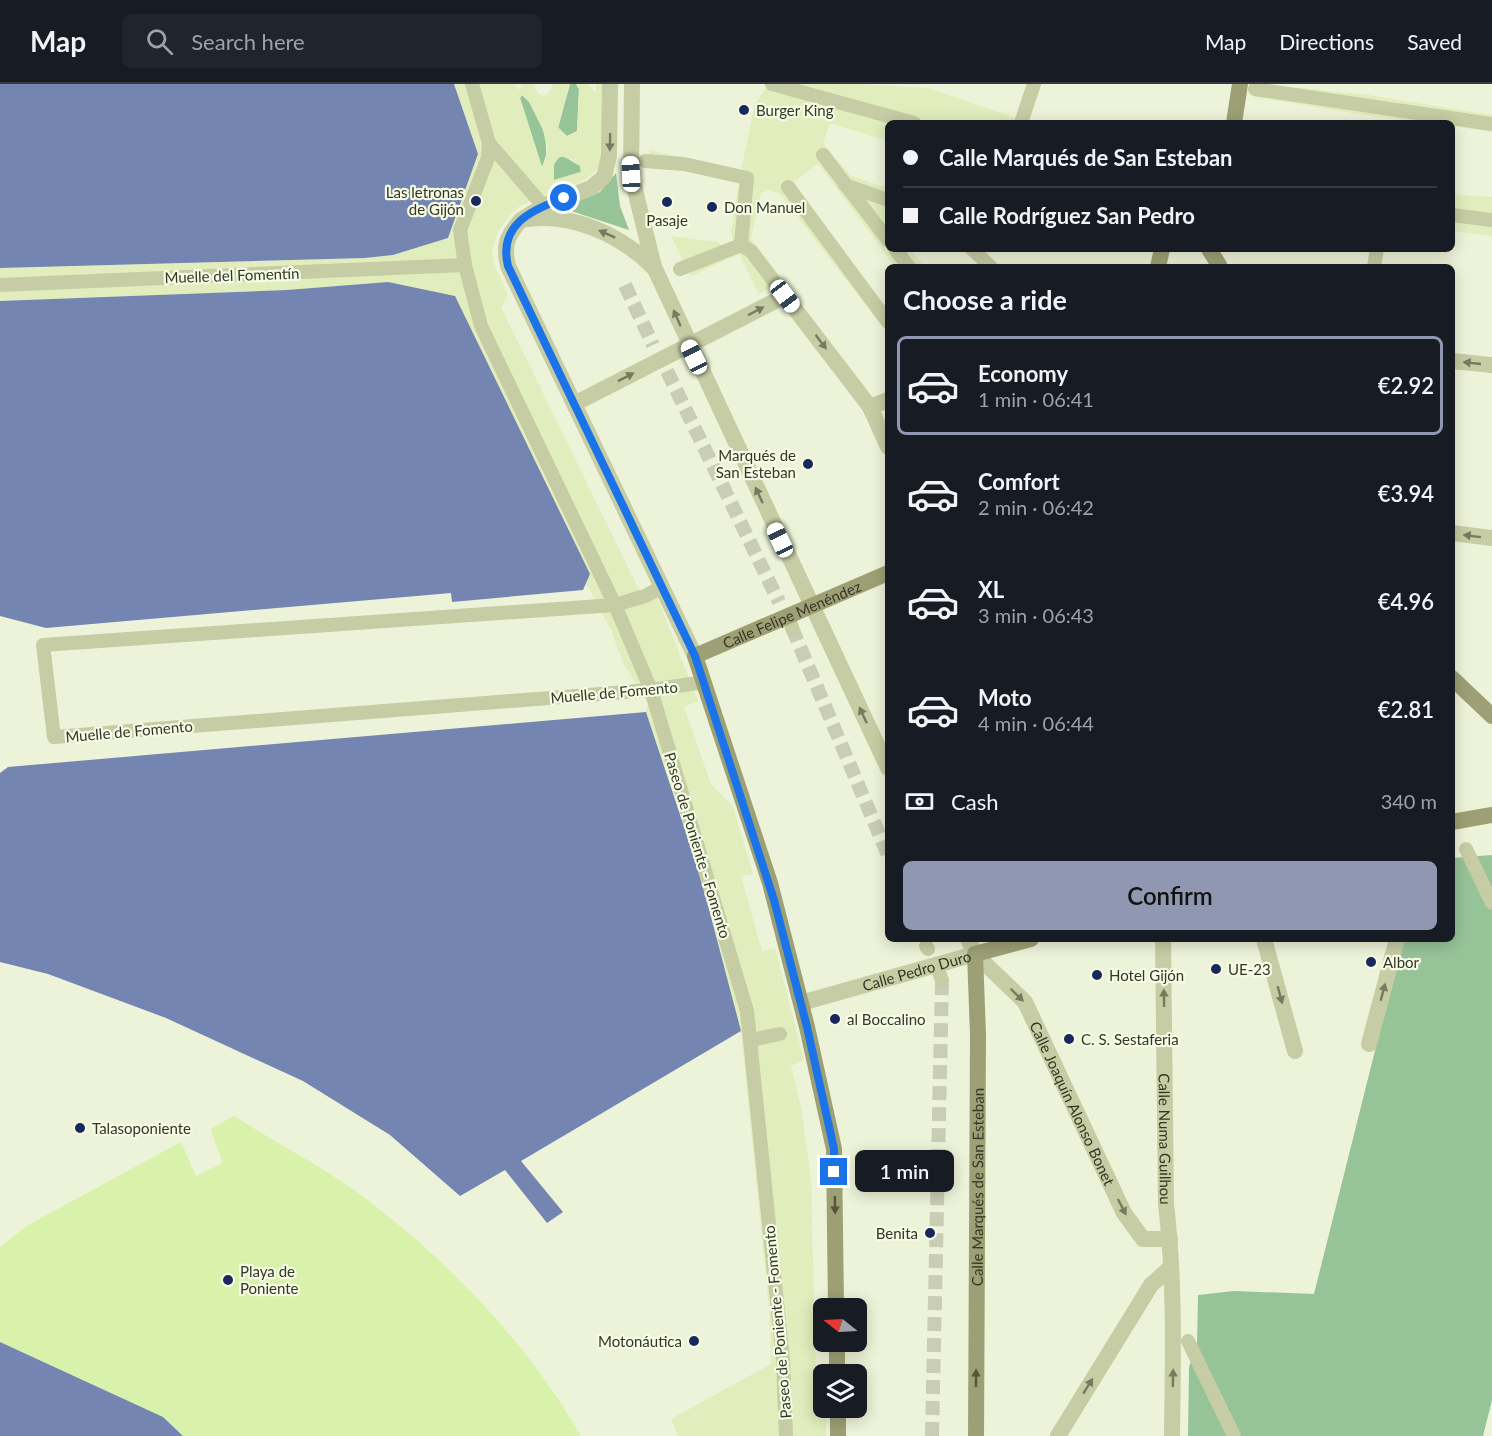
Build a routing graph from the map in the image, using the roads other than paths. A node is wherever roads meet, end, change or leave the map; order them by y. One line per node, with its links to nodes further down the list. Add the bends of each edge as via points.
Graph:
1 (472, 84): 11 (street)
2 (610, 84): 19 (street, one-way to 19, via 609,156 604,177 591,188 546,205)
3 (632, 84): 28 (street, via 631,174)
4 (772, 84): 7 (street)
5 (1034, 84): 8 (street)
6 (1247, 87): 9 (main road); 10 (street)
7 (903, 120)
8 (1022, 120)
9 (1235, 120)
10 (1492, 124)
11 (489, 143): 17 (street); 27 (street, Paseo de Poniente - Fomento, via 488,158 460,230)
12 (823, 155): 14 (street)
13 (645, 161): 22 (street, via 684,164 747,178)
14 (845, 185): 16 (street); 21 (street)
15 (788, 187): 32 (street)
16 (885, 199)
17 (538, 201)
18 (1455, 215): 20 (street)
19 (521, 220): 28 (street, one-way to 19, via 606,233 565,220); 37 (street, via 506,238 508,266)
20 (1492, 220)
21 (885, 236)
22 (741, 245): 29 (street); 31 (street, via 751,251)
23 (897, 252): 25 (street)
24 (975, 252): 26 (street)
25 (907, 264)
26 (988, 264)
27 (465, 265): 30 (street, Muelle del Fomentín); 45 (street, Paseo de Poniente - Fomento, via 481,326)
28 (654, 267): 33 (street, one-way to 28)
29 (680, 268)
30 (0, 285)
31 (785, 296): 33 (street, one-way to 31); 38 (street, one-way to 38)
32 (885, 318)
33 (689, 346): 37 (street, one-way to 33); 44 (street, one-way to 33)
34 (1455, 361): 35 (street, one-way to 34)
35 (1492, 365)
36 (885, 401): 38 (street)
37 (574, 404): 43 (street)
38 (870, 407): 39 (street)
39 (885, 440)
40 (1455, 533): 41 (street, one-way to 40)
41 (1492, 538)
42 (885, 574): 44 (main road, Calle Felipe Menéndez)
43 (662, 587): 45 (street, Muelle de Fomento); 46 (street)
44 (811, 604): 46 (main road, Calle Felipe Menéndez); 51 (street, one-way to 44)
45 (615, 605): 49 (street, Paseo de Poniente - Fomento); 49 (street, Muelle de Fomento, via 43,645 54,737)
46 (695, 656): 48 (main road)
47 (1455, 681): 50 (main road)
48 (704, 682): 49 (street, Muelle de Fomento); 63 (main road, via 770,883)
49 (651, 690): 65 (street, Paseo de Poniente - Fomento, via 726,934)
50 (1492, 716)
51 (885, 762)
52 (1492, 815): 53 (main road)
53 (1470, 817): 54 (main road); 55 (street)
54 (1455, 821)
55 (1492, 824)
56 (1466, 849): 57 (street)
57 (1492, 903)
58 (1009, 942): 62 (main road, Calle Pedro Duro)
59 (1163, 942): 68 (street, Calle Numa Guilhou, one-way to 59, via 1166,1204)
60 (1265, 942): 67 (street, one-way to 67)
61 (1396, 942): 66 (street, one-way to 61)
62 (972, 947): 63 (street, Calle Pedro Duro); 68 (street, Calle Joaquín Alonso Bonet, one-way to 68, via 1025,1002 1124,1213 1143,1239); 75 (main road, Calle Marqués de San Esteban, one-way to 62, via 978,1035)
63 (801, 1003): 70 (main road, one-way to 70, via 834,1149)
64 (780, 1034): 65 (street)
65 (751, 1040): 73 (street, Paseo de Poniente - Fomento, via 783,1360)
66 (1369, 1044)
67 (1295, 1051)
68 (1170, 1239): 69 (street, Calle Numa Guilhou)
69 (1171, 1267): 76 (street, one-way to 69, via 1151,1285); 77 (street, Calle Numa Guilhou, one-way to 69)
70 (836, 1298)
71 (1188, 1341): 78 (street)
72 (838, 1418): 74 (main road)
73 (786, 1436)
74 (838, 1436)
75 (976, 1436)
76 (1058, 1436)
77 (1172, 1436)
78 (1234, 1436)

